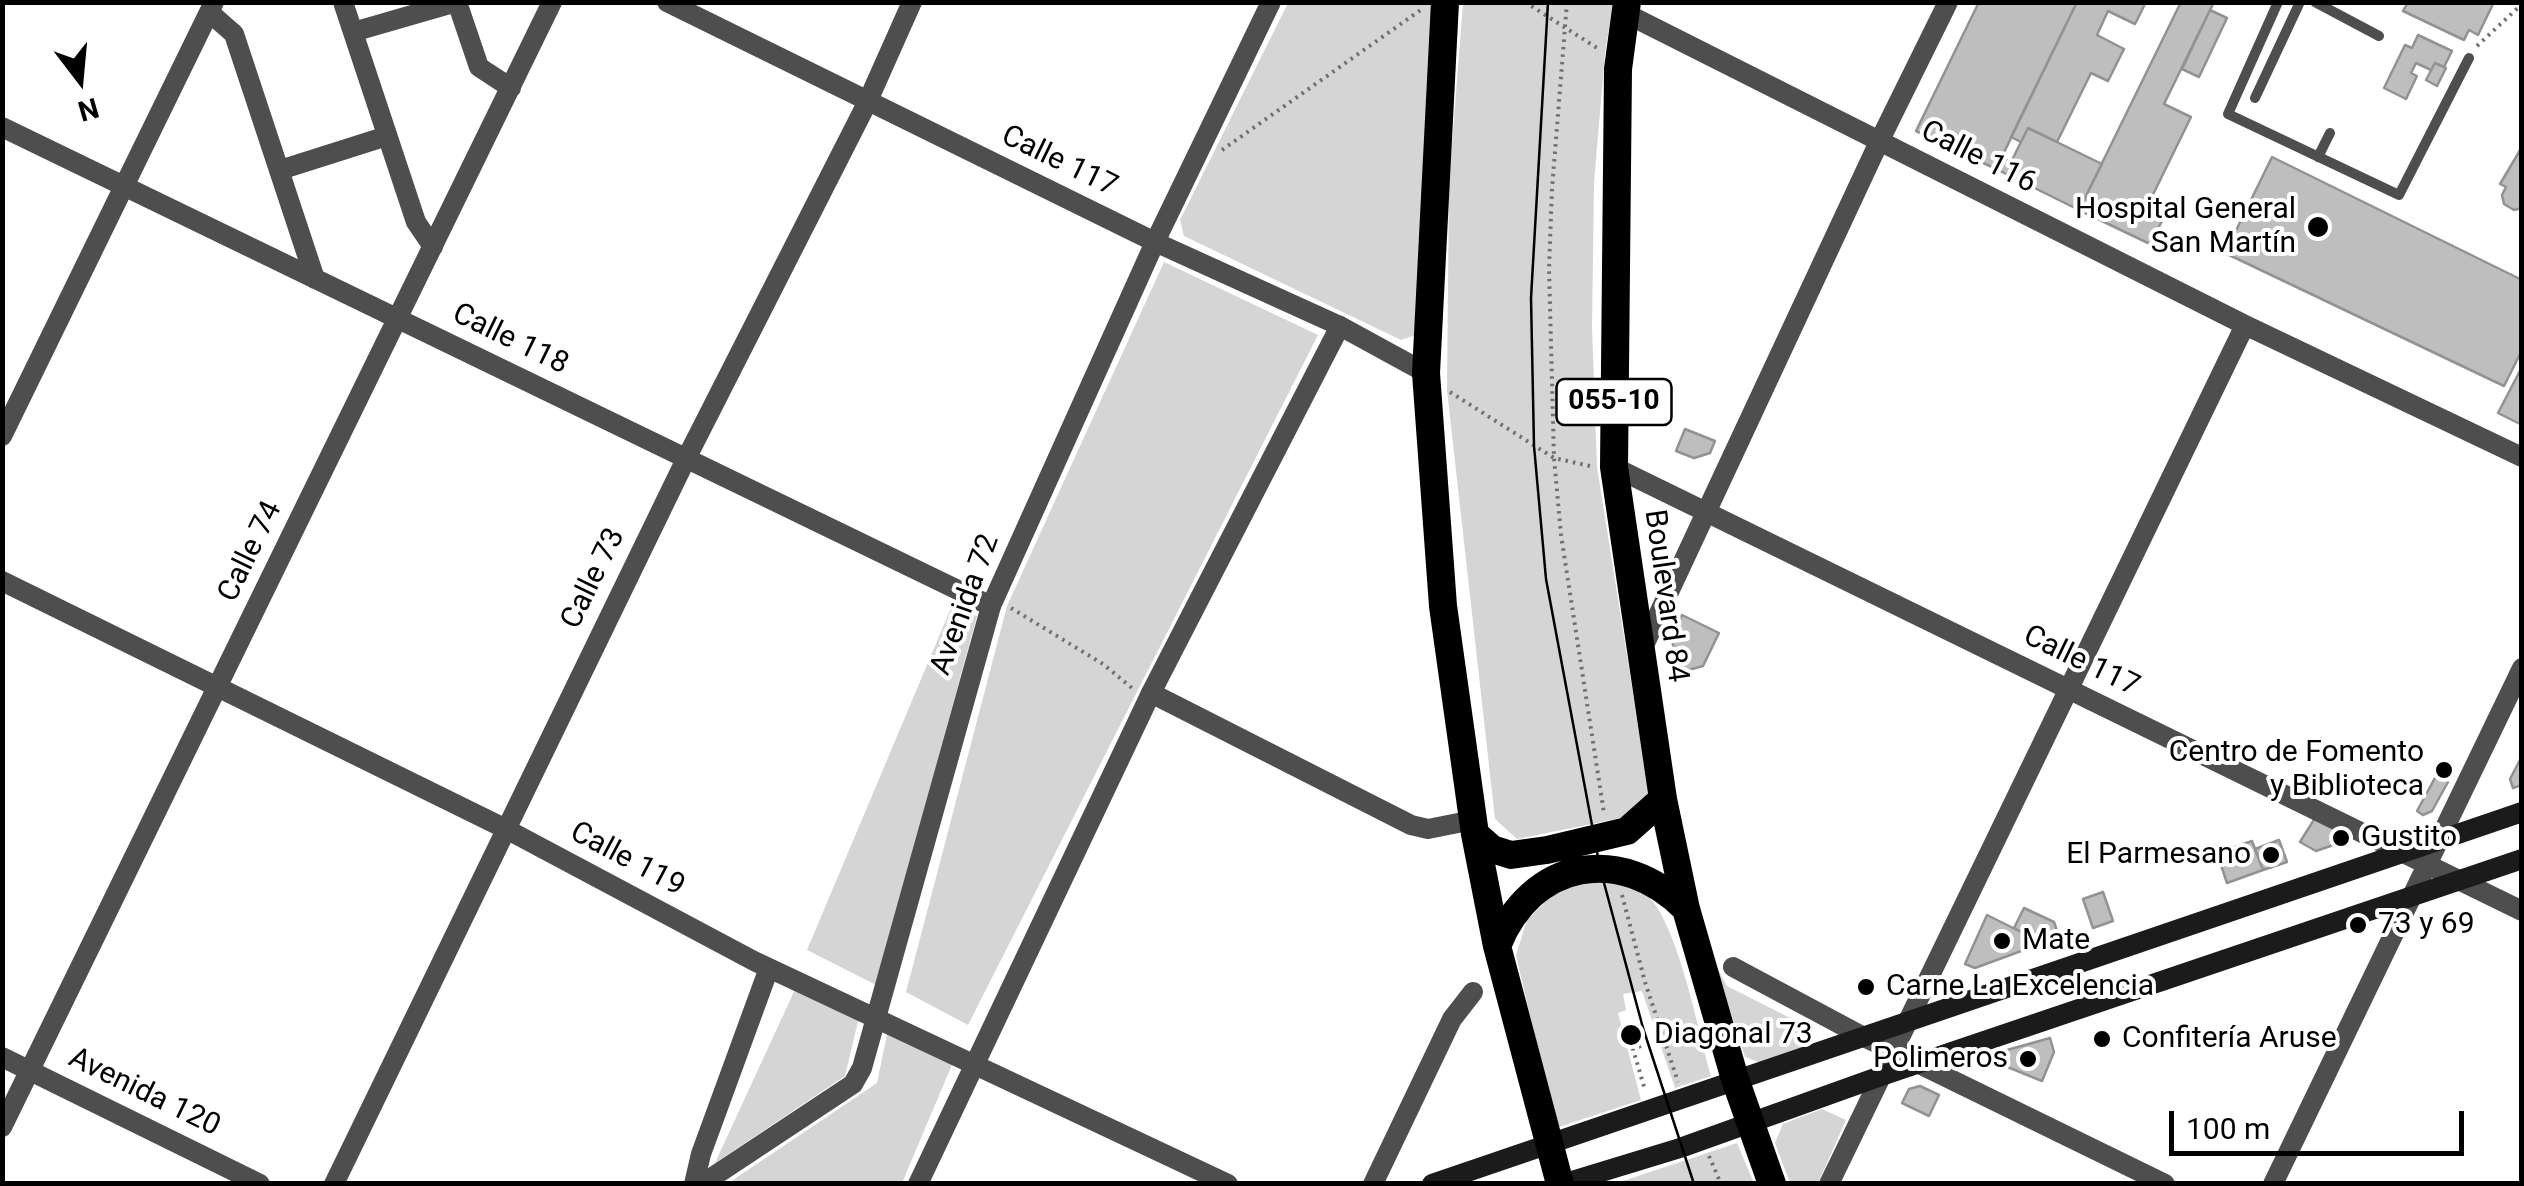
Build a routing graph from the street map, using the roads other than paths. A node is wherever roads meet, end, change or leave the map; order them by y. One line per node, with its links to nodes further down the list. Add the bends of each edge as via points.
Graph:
1 (343, 2): 14 (street)
2 (457, 2): 14 (street); 17 (street, via 480,67)
3 (552, 2): 17 (street, Calle 74)
4 (668, 2): 19 (street, Calle 117)
5 (912, 2): 19 (street, Calle 73)
6 (1271, 2): 27 (street, Avenida 72)
7 (1444, 2): 33 (highway)
8 (1948, 2): 23 (street)
9 (2278, 2): 24 (lane, via 2228,114)
10 (2300, 2): 18 (lane)
11 (2315, 2): 15 (lane)
12 (212, 7): 25 (street, via 234,34); 26 (street)
13 (1626, 8): 23 (street, Calle 116); 37 (highway, Boulevard 84 / 055-10, via 1618,61)
14 (353, 32): 22 (street)
15 (2379, 36)
16 (2469, 58): 24 (lane, via 2399,195)
17 (511, 88): 28 (street, Calle 74)
18 (2255, 98)
19 (868, 103): 27 (street, Calle 117); 36 (street, Calle 73)
20 (2, 127): 26 (street, Calle 118)
21 (2330, 133): 24 (lane)
22 (386, 136): 25 (street); 28 (street, via 416,222)
23 (1879, 142): 31 (street, Calle 116); 38 (street)
24 (2318, 156)
25 (280, 170): 29 (street)
26 (126, 186): 29 (street, Calle 118); 34 (street)
27 (1155, 242): 32 (street, Calle 117); 40 (street, Avenida 72)
28 (433, 248): 30 (street, Calle 74)
29 (316, 279): 30 (street, Calle 118)
30 (398, 319): 36 (street, Calle 118); 43 (street, Calle 74)
31 (2245, 325): 35 (street, Calle 116); 44 (street)
32 (1340, 326): 33 (street, Calle 117); 45 (street)
33 (1426, 373): 48 (highway, via 1443,606)
34 (2, 436)
35 (2522, 457)
36 (686, 460): 40 (street, Calle 118); 49 (street, Calle 73)
37 (1614, 467): 38 (street, Calle 117); 41 (highway, Boulevard 84 / 055-10)
38 (1706, 512): 41 (street); 44 (street, Calle 117)
39 (2, 580): 43 (street, Calle 119)
40 (991, 606): 62 (street, Avenida 72)
41 (1640, 656): 46 (highway, Boulevard 84 / 055-10)
42 (2522, 668): 50 (street)
43 (219, 685): 49 (street, Calle 119); 69 (street, Calle 74)
44 (2068, 689): 51 (street, Calle 117); 63 (street)
45 (1151, 693): 48 (street, via 1411,825); 68 (street)
46 (1663, 799): 48 (highway, via 1627,831 1512,855 1492,849); 56 (highway, Boulevard 84 / 055-10)
47 (2522, 812): 50 (main road)
48 (1474, 828): 58 (highway)
49 (506, 829): 60 (street, Calle 119); 76 (street, Calle 73)
50 (2439, 840): 51 (main road); 53 (street)
51 (2402, 852): 53 (street, Calle 117); 63 (main road)
52 (2522, 859): 54 (main road)
53 (2427, 864): 54 (street, Calle 117); 55 (street)
54 (2459, 880): 55 (main road); 57 (street, Calle 117)
55 (2412, 896): 67 (main road); 86 (street)
56 (1686, 909): 58 (highway, via 1654,882 1616,869 1576,871 1534,891 1505,925); 71 (highway, Boulevard 84 / 055-10)
57 (2522, 911)
58 (1497, 946): 74 (highway)
59 (1734, 967): 64 (street)
60 (769, 968): 62 (street, Calle 119); 77 (street, via 700,1154)
61 (1474, 992): 80 (street, via 1452,1020)
62 (874, 1016): 68 (street, Calle 119); 77 (street, Avenida 72, via 853,1084)
63 (1908, 1020): 64 (main road); 65 (street)
64 (1862, 1036): 65 (street); 71 (main road)
65 (1893, 1051): 67 (street); 70 (street)
66 (2, 1057): 69 (street, Avenida 120)
67 (1918, 1063): 70 (main road); 85 (street)
68 (974, 1064): 78 (street); 79 (street, Calle 119)
69 (31, 1071): 73 (street, Calle 74); 75 (street, Avenida 120)
70 (1881, 1076): 72 (main road); 84 (street)
71 (1735, 1079): 72 (highway, Boulevard 84 / 055-10); 74 (main road)
72 (1750, 1122): 82 (main road); 83 (highway, Boulevard 84 / 055-10)
73 (2, 1128)
74 (1547, 1143): 81 (main road); 82 (highway)
75 (260, 1184)
76 (334, 1184)
77 (698, 1184)
78 (918, 1184)
79 (1228, 1184)
80 (1374, 1184)
81 (1432, 1184)
82 (1561, 1184)
83 (1772, 1184)
84 (1829, 1184)
85 (2165, 1184)
86 (2273, 1184)

